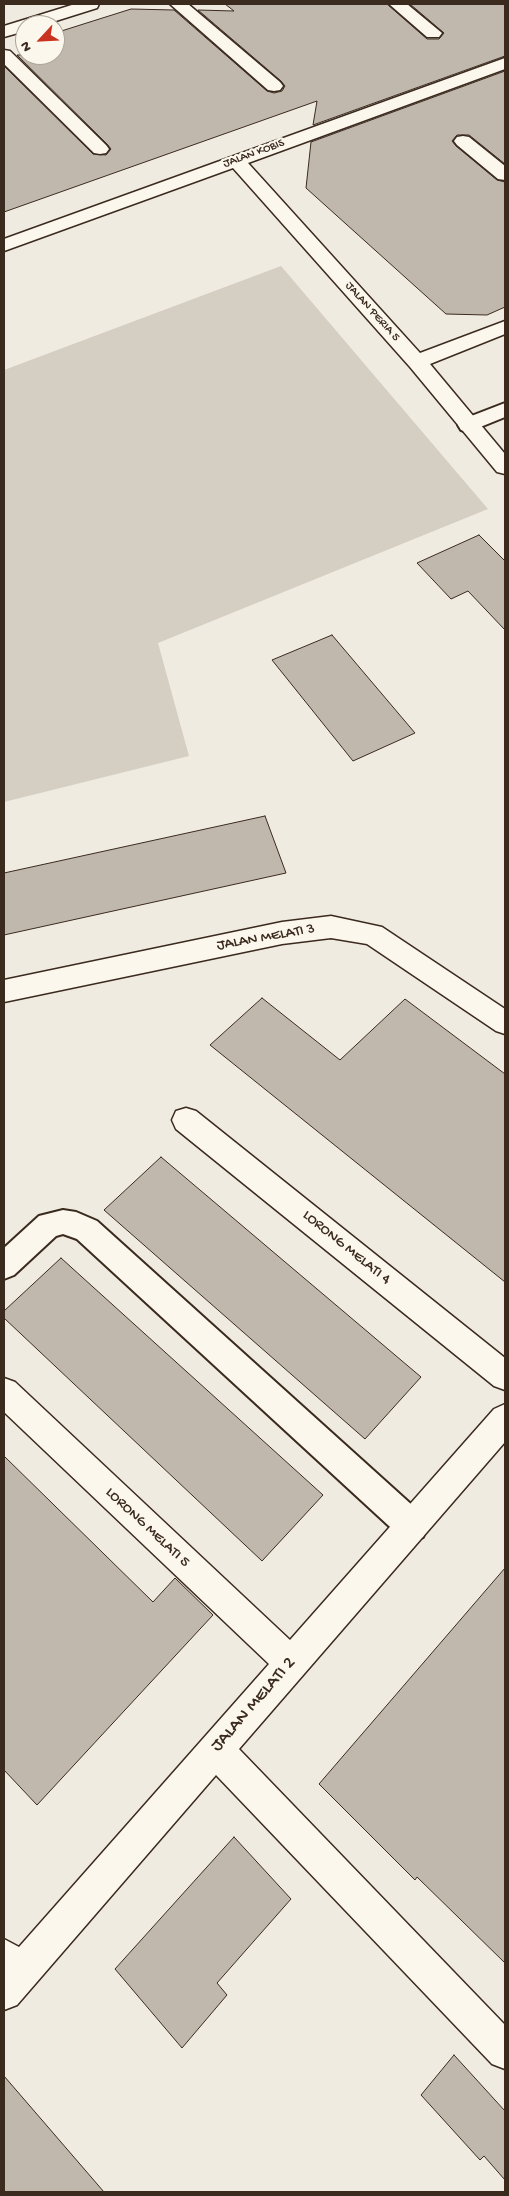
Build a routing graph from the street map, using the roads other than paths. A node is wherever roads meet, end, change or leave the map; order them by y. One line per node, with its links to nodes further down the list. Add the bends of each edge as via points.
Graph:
1 (91, 4): 4 (street)
2 (178, 4): 8 (street)
3 (397, 4): 5 (street)
4 (4, 32)
5 (433, 33)
6 (4, 55): 10 (street)
7 (505, 63): 11 (street, JALAN KOBIS)
8 (274, 86)
9 (463, 141): 12 (street)
10 (100, 149)
11 (236, 160): 13 (street, JALAN KOBIS); 15 (street, JALAN PERIA 5)
12 (505, 175)
13 (4, 245)
14 (505, 326): 15 (street)
15 (417, 362): 17 (street, JALAN PERIA 5)
16 (505, 409): 17 (lane)
17 (468, 425): 18 (street, JALAN PERIA 5)
18 (505, 467)
19 (4, 991): 20 (street, JALAN MELATI 3, via 282,933 331,927 373,934)
20 (505, 1023)
21 (186, 1120): 23 (street, LORONG MELATI 4)
22 (4, 1266): 26 (lane, via 49,1225 63,1222 87,1230)
23 (505, 1376)
24 (4, 1392): 27 (street, LORONG MELATI 5)
25 (505, 1419): 26 (street, JALAN MELATI 2)
26 (412, 1526): 27 (street, JALAN MELATI 2)
27 (291, 1663): 28 (street, JALAN MELATI 2)
28 (216, 1750): 29 (street, JALAN MELATI 2); 30 (street)
29 (9, 1975)
30 (505, 2051)

